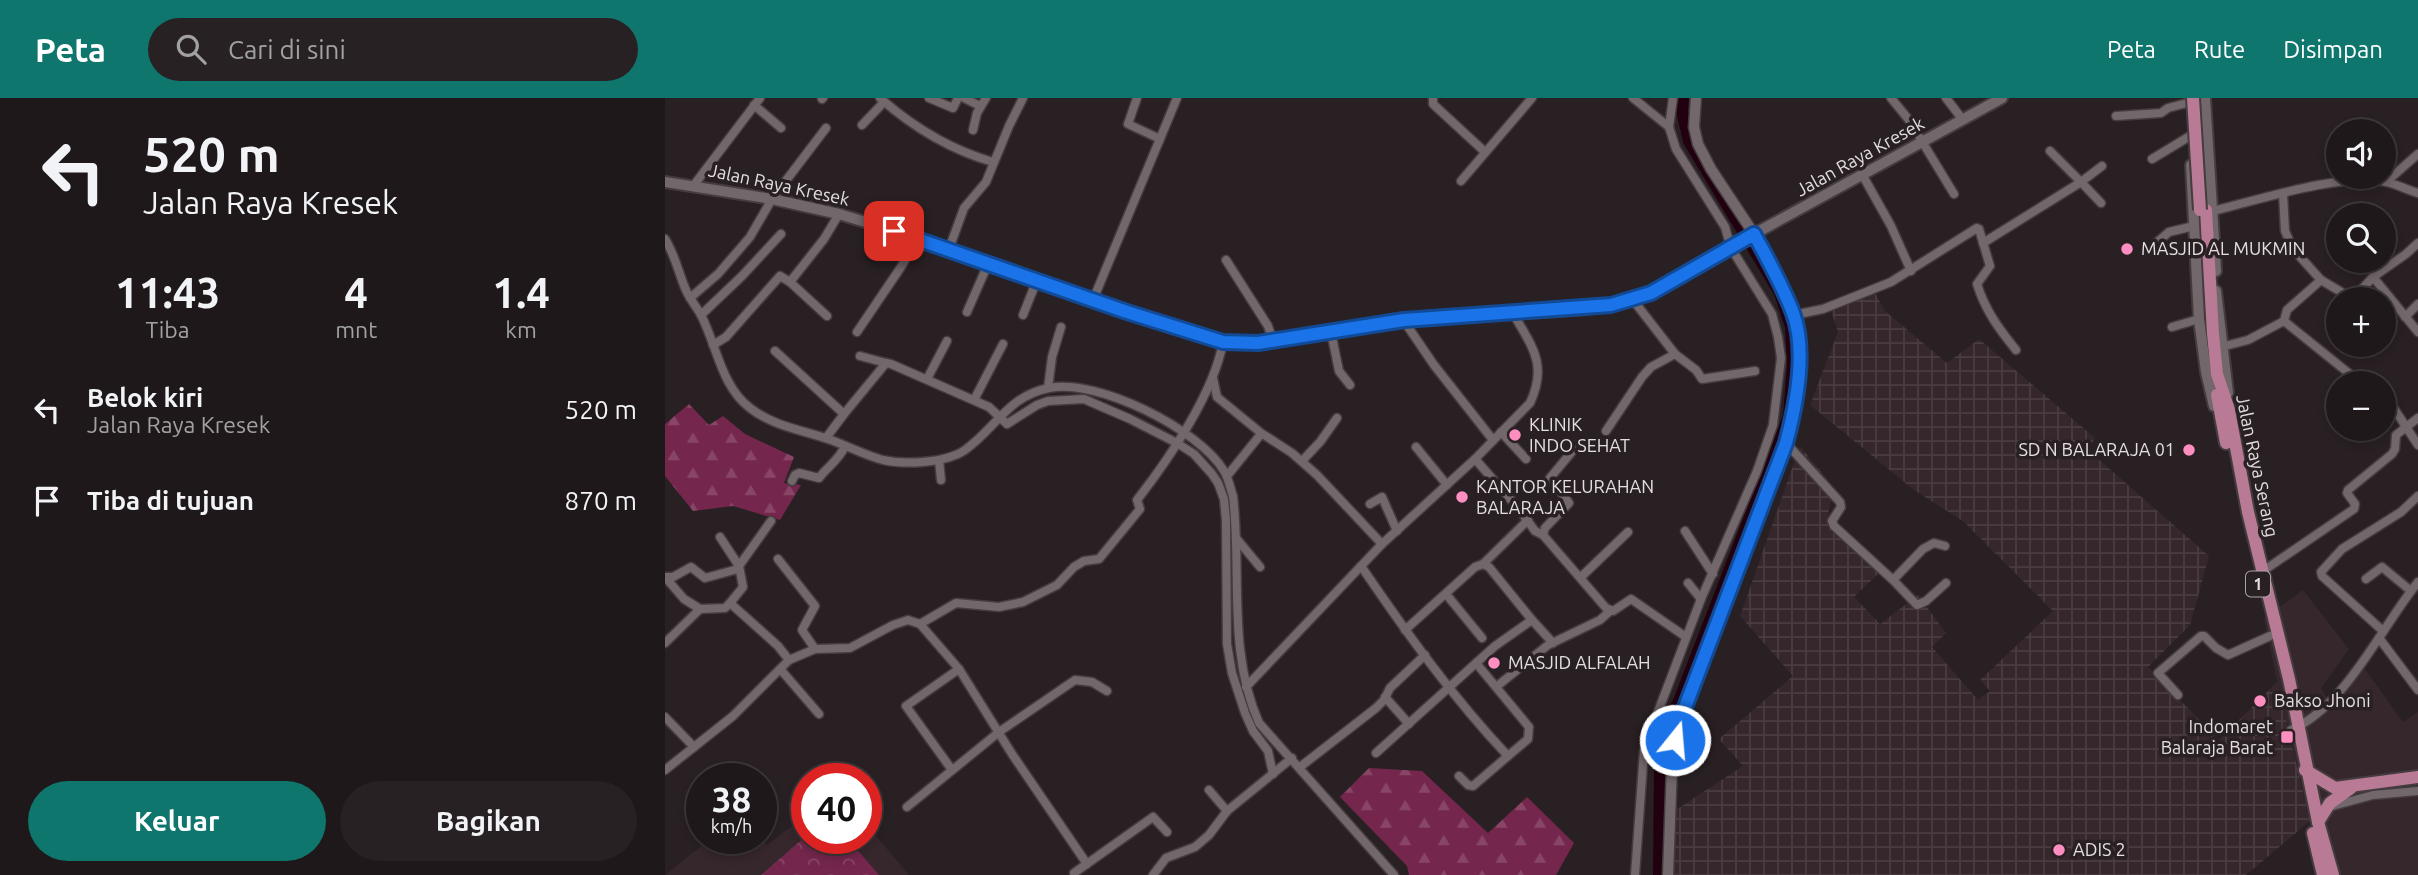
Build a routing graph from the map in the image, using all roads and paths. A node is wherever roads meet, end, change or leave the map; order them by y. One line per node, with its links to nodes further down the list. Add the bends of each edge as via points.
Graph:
1 (929, 98): 2 (street, via 953,108)
2 (958, 98)
3 (964, 98): 21 (street)
4 (986, 98): 21 (street)
5 (1023, 98): 37 (street)
6 (1137, 98): 31 (street, via 1128,124)
7 (1177, 98): 31 (street)
8 (1532, 98): 34 (street)
9 (1633, 98): 26 (street)
10 (1673, 98): 26 (street)
11 (1696, 98): 58 (street, via 1698,144)
12 (1891, 98): 32 (street)
13 (1946, 98): 24 (street)
14 (2002, 98): 24 (main road, Jalan Raya Kresek)
15 (2167, 98): 22 (street)
16 (2205, 98): 47 (main road)
17 (1431, 99): 34 (street)
18 (2192, 99): 22 (street); 30 (main road); 125 (highway, Jalan Raya Serang / 1, bridge, via 2204,297)
19 (882, 100): 25 (street); 37 (street, via 967,155)
20 (757, 102): 27 (street); 45 (street)
21 (980, 106): 29 (street)
22 (2168, 108): 23 (street, via 2161,113)
23 (2116, 116)
24 (1963, 120): 32 (main road, Jalan Raya Kresek)
25 (862, 125)
26 (1669, 127): 64 (street, via 1683,161)
27 (781, 128)
28 (826, 128): 52 (street)
29 (973, 130)
30 (2190, 136): 36 (street); 48 (main road)
31 (1160, 139): 74 (street)
32 (1921, 143): 40 (main road, Jalan Raya Kresek); 51 (street)
33 (2050, 151): 43 (street)
34 (1485, 152): 42 (street)
35 (2418, 154): 39 (street)
36 (2152, 159)
37 (993, 162): 65 (street, via 983,186 964,208)
38 (2102, 166): 43 (street)
39 (2396, 173)
40 (1863, 176): 58 (main road, Jalan Raya Kresek); 68 (street)
41 (666, 179): 45 (main road, Jalan Raya Kresek)
42 (1461, 181)
43 (2081, 182): 53 (street); 61 (street)
44 (2326, 184): 49 (street)
45 (694, 185): 52 (main road, Jalan Raya Kresek)
46 (2396, 185): 50 (street)
47 (2211, 186): 48 (main road, via 2204,193); 54 (main road)
48 (2192, 191): 56 (main road)
49 (2283, 193): 54 (street); 71 (street, via 2285,231 2293,249)
50 (2418, 193)
51 (1954, 194)
52 (772, 199): 55 (main road, Jalan Raya Kresek); 73 (street, via 750,237 718,274)
53 (2101, 203)
54 (2213, 211): 97 (main road)
55 (839, 214): 59 (main road, Jalan Raya Kresek); 72 (street)
56 (2194, 226): 63 (street, via 2169,232); 84 (main road)
57 (781, 234): 79 (street)
58 (1753, 235): 64 (main road, Jalan Raya Kresek); 81 (street)
59 (918, 238): 65 (main road, Jalan Raya Kresek); 89 (street)
60 (665, 239): 73 (street)
61 (1983, 243): 68 (street, via 1979,229 1974,229); 98 (street, via 1990,266 1977,284 1982,301)
62 (2418, 243): 69 (street)
63 (2155, 244)
64 (1733, 247): 75 (main road, Jalan Raya Kresek); 158 (street, via 1772,314 1780,379 1773,425)
65 (949, 249): 67 (main road, Jalan Raya Kresek)
66 (1226, 260): 93 (street)
67 (988, 264): 70 (main road, Jalan Raya Kresek); 77 (street)
68 (1911, 271): 81 (street, via 1823,309)
69 (2373, 277): 71 (street, via 2353,299); 83 (street)
70 (1037, 280): 74 (main road, Jalan Raya Kresek); 80 (street)
71 (2321, 280): 86 (street, via 2287,310)
72 (790, 282): 82 (street); 96 (street, via 777,278 726,337)
73 (689, 298): 79 (street)
74 (1093, 300): 94 (main road, Jalan Raya Kresek)
75 (1633, 300): 78 (main road, Jalan Raya Kresek, via 1587,309); 100 (street)
76 (2418, 304): 83 (street)
77 (967, 312)
78 (1514, 313): 85 (main road, Jalan Raya Kresek); 121 (street, via 1539,361 1539,372 1530,403)
79 (701, 315): 96 (street)
80 (1024, 315)
81 (1794, 315): 128 (street, via 1797,391)
82 (827, 316)
83 (2405, 317): 91 (street)
84 (2199, 319): 88 (street); 125 (main road, via 2213,402)
85 (1404, 320): 90 (main road, Jalan Raya Kresek); 126 (street)
86 (2284, 321): 97 (street, via 2248,340); 104 (street)
87 (1061, 327): 108 (street)
88 (2172, 327)
89 (857, 332)
90 (1331, 332): 93 (main road, Jalan Raya Kresek); 107 (street, via 1339,371)
91 (2418, 332)
92 (947, 341): 106 (street)
93 (1273, 341): 94 (main road, Jalan Raya Kresek)
94 (1223, 342): 105 (street)
95 (1003, 344): 111 (street)
96 (713, 345): 123 (street, via 737,397 750,408 765,418)
97 (2221, 347): 125 (main road)
98 (2016, 350)
99 (775, 351): 115 (street)
100 (1675, 354): 103 (street, via 1700,377); 120 (street, via 1651,367)
101 (860, 356): 102 (street)
102 (886, 363): 106 (street); 115 (street)
103 (1755, 371)
104 (2346, 371)
105 (1213, 378): 122 (street, via 1217,397); 124 (street)
106 (927, 379): 111 (street)
107 (1350, 385)
108 (1048, 388): 109 (street); 118 (street, via 1020,398)
109 (1085, 394): 110 (street); 110 (street); 118 (street, via 1037,404 1011,423)
110 (1099, 398): 112 (street); 112 (street)
111 (974, 400): 118 (street)
112 (1115, 404): 114 (street); 114 (street)
113 (2396, 411): 119 (street)
114 (1134, 413): 124 (street); 124 (street)
115 (843, 414): 123 (street)
116 (1337, 418): 135 (street)
117 (2418, 418): 119 (street)
118 (1003, 419): 130 (street, via 940,468 884,460)
119 (2407, 427): 129 (street); 157 (street, via 2394,438 2392,454 2348,490 2354,509)
120 (1605, 431)
121 (1501, 432): 126 (street); 133 (street)
122 (1261, 434): 135 (street); 136 (street)
123 (826, 438): 130 (street)
124 (1181, 438): 134 (street); 134 (street); 174 (street, via 1137,500 1140,509 1098,559 1084,561 1057,584 1023,602 999,607 956,603)
125 (2230, 438): 157 (highway, Jalan Raya Serang / 1); 169 (highway, Jalan Raya Serang / 1)
126 (1493, 440): 132 (street)
127 (1580, 443): 147 (street, via 1550,478 1569,502)
128 (1786, 443): 162 (street, via 1840,502 1834,526); 224 (street, via 1676,731)
129 (2418, 445)
130 (845, 446): 137 (street, via 842,455 818,478 799,473)
131 (1416, 447): 138 (street)
132 (1475, 459): 138 (street); 142 (street)
133 (1526, 459)
134 (1208, 460): 136 (street)
135 (1302, 461): 150 (street)
136 (1224, 480): 141 (street)
137 (792, 481)
138 (1447, 485): 144 (street)
139 (2418, 496): 176 (street, via 2342,549 2321,572)
140 (1370, 503): 144 (street, via 1382,497)
141 (1231, 518): 149 (street); 208 (street, via 1230,665 1245,713 1268,751)
142 (1528, 520): 147 (street); 153 (street)
143 (771, 521): 155 (street)
144 (1397, 531): 150 (street)
145 (1685, 531): 158 (street)
146 (1628, 533): 159 (street)
147 (1542, 535): 159 (street)
148 (720, 537): 155 (street)
149 (1236, 538): 156 (street); 188 (street, via 1239,649)
150 (1382, 544): 154 (street)
151 (1945, 546): 162 (street, via 1936,543 1923,549)
152 (778, 559): 182 (street, via 815,606 802,630)
153 (1483, 564): 167 (street); 173 (street)
154 (1361, 566): 175 (street); 188 (street)
155 (738, 567): 160 (street, via 705,578 691,567); 170 (street, via 743,587)
156 (1260, 567)
157 (2263, 571): 169 (highway, Jalan Raya Serang / 1)
158 (1713, 574): 168 (street)
159 (1581, 577): 172 (street)
160 (666, 578): 171 (street)
161 (2365, 579): 166 (street, via 2383,568)
162 (1893, 580): 165 (street, via 1917,605)
163 (2418, 582): 166 (street)
164 (1688, 583): 168 (street)
165 (1946, 583)
166 (2411, 591): 176 (street)
167 (1446, 594): 175 (street); 179 (street)
168 (1701, 599): 178 (street)
169 (2266, 600): 177 (highway, Jalan Raya Serang / 1)
170 (730, 603): 171 (street, via 725,608); 184 (street)
171 (700, 609): 180 (street)
172 (1610, 611): 178 (street, via 1631,599); 181 (street)
173 (1532, 620): 181 (street); 185 (street)
174 (920, 624): 182 (street, via 901,621 850,648); 186 (street)
175 (1405, 630): 183 (street)
176 (2381, 634): 191 (street); 198 (street, via 2326,705)
177 (2273, 635): 193 (street, via 2228,655 2201,636 2158,673); 198 (highway, Jalan Raya Serang / 1)
178 (1686, 637): 223 (street, via 1644,750)
179 (1482, 638)
180 (665, 643)
181 (1553, 643): 189 (street)
182 (815, 649): 184 (street)
183 (1425, 655): 190 (street); 194 (street)
184 (789, 660): 187 (street)
185 (1476, 663): 189 (street); 190 (street)
186 (959, 669): 199 (street); 207 (street, via 906,706)
187 (781, 670): 195 (street); 200 (street)
188 (1246, 687): 203 (street, via 1259,723)
189 (1496, 687): 202 (street, via 1530,731)
190 (1449, 688): 197 (street); 202 (street)
191 (2418, 690)
192 (1107, 691): 199 (street, via 1092,682 1075,680)
193 (2178, 695)
194 (1385, 697): 197 (street); 205 (street)
195 (819, 714)
196 (665, 717): 200 (street)
197 (1409, 724): 201 (street)
198 (2295, 728): 204 (highway, Jalan Raya Serang / 1)
199 (999, 732): 207 (street); 218 (street)
200 (694, 747): 206 (street)
201 (1376, 753)
202 (1508, 756): 209 (street, via 1473,786)
203 (1290, 761): 205 (street); 208 (street)
204 (2303, 765): 211 (highway); 215 (highway, Jalan Raya Serang / 1)
205 (1300, 766): 222 (street)
206 (665, 770)
207 (952, 770): 214 (street)
208 (1274, 774): 216 (street)
209 (1459, 776)
210 (2418, 777): 211 (highway)
211 (2346, 786): 215 (highway); 215 (highway, via 2335,799)
212 (1209, 790): 216 (street)
213 (2418, 792): 215 (street)
214 (907, 807)
215 (2317, 807): 220 (highway, Jalan Raya Serang / 1); 220 (highway, Jalan Raya Serang / 1)
216 (1227, 811): 221 (street, via 1209,835 1195,847 1166,858)
217 (1167, 832): 218 (street, via 1153,817)
218 (1087, 864): 219 (street)
219 (1074, 874)
220 (2324, 874)
221 (1153, 875)
222 (1394, 875)
223 (1635, 875)
224 (1668, 875)

